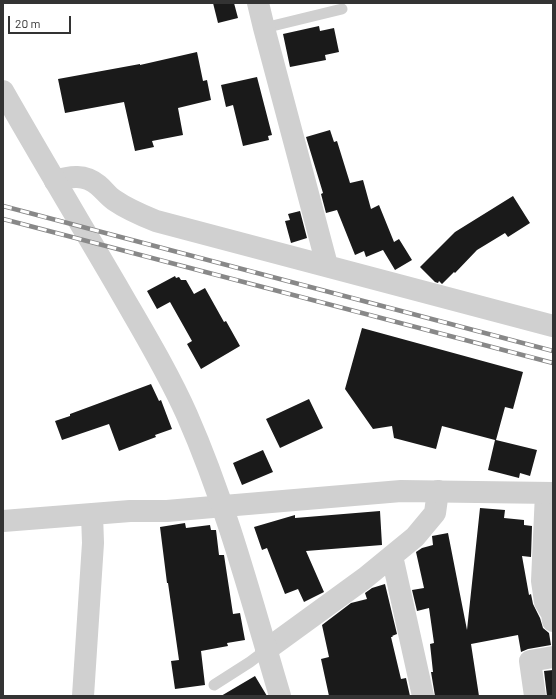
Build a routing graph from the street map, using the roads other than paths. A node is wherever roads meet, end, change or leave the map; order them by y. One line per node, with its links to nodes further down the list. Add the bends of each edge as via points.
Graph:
1 (258, 3): 3 (street)
2 (342, 9): 3 (lane)
3 (264, 28): 6 (street)
4 (3, 91): 5 (street)
5 (55, 181): 6 (street, via 77,176 86,178 98,184 126,208 156,221); 10 (street, via 170,380)
6 (327, 266): 7 (street)
7 (553, 326)
8 (438, 491): 9 (street); 10 (street, via 394,492); 13 (street, via 435,513 415,537)
9 (549, 493): 14 (street, via 542,581 545,602)
10 (224, 506): 11 (street); 15 (street)
11 (92, 514): 12 (street); 18 (street, via 93,543)
12 (3, 521)
13 (392, 556): 15 (street); 20 (street)
14 (553, 620)
15 (266, 650): 17 (lane); 19 (street)
16 (553, 657): 21 (street, via 530,660)
17 (214, 685)
18 (83, 696)
19 (280, 696)
20 (423, 696)
21 (535, 696)

